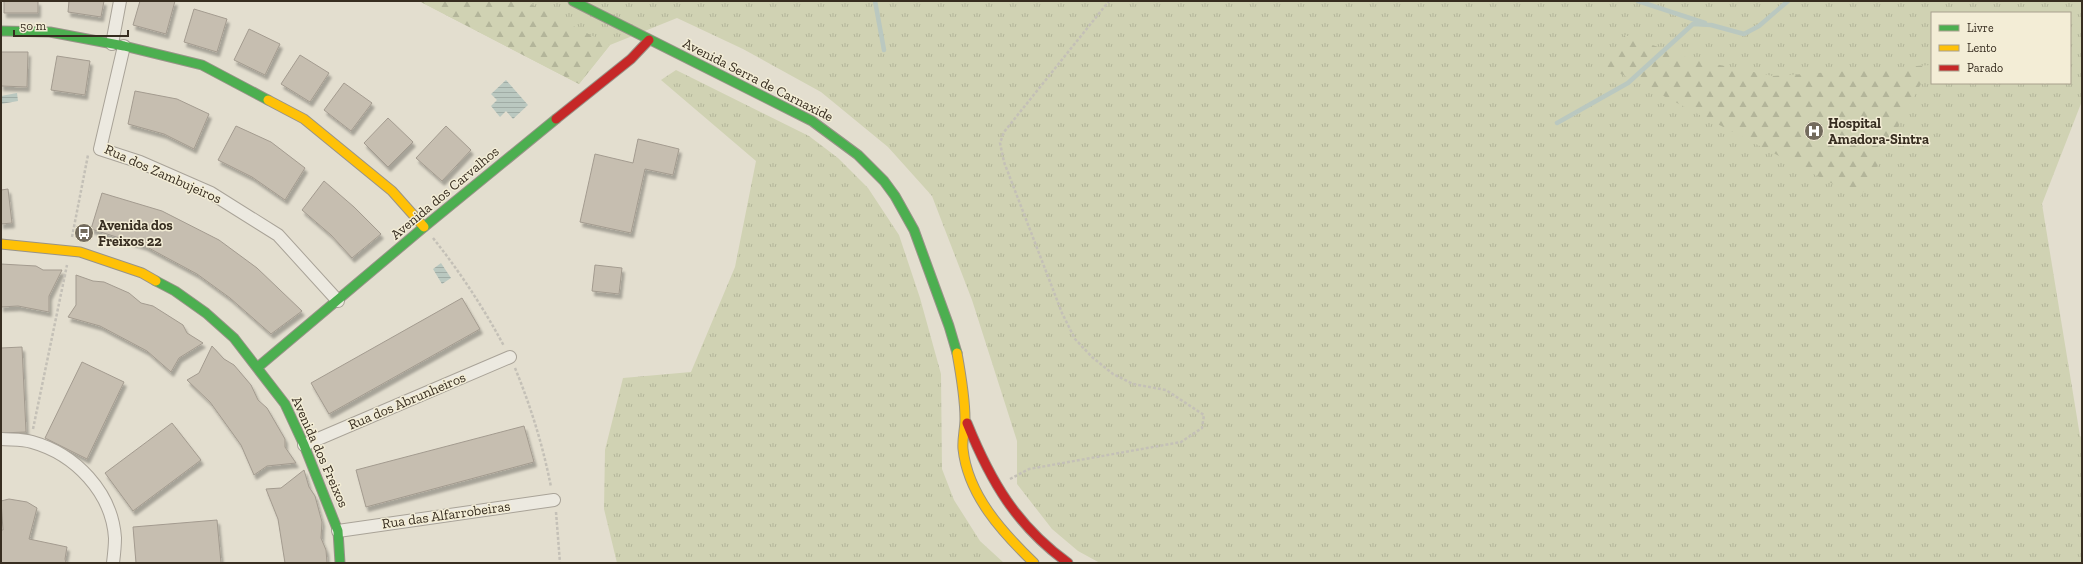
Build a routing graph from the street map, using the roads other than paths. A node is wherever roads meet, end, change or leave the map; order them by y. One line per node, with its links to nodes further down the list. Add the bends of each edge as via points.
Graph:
1 (120, 1): 5 (street)
2 (574, 1): 4 (street, Avenida Serra de Carnaxide)
3 (1, 31): 5 (street, via 50,32)
4 (649, 40): 6 (street, Avenida dos Carvalhos, via 631,59); 11 (street, Avenida Serra de Carnaxide, via 812,121 843,141 873,167 889,186 915,231 956,349)
5 (118, 45): 6 (street, via 202,65 304,119 392,191); 8 (street, Rua dos Zambujeiros, via 100,149 140,162 211,193 278,234)
6 (424, 227): 8 (street, Avenida dos Carvalhos)
7 (1, 244): 10 (street, Avenida dos Freixos, via 80,252 142,273 175,291 206,313 234,338)
8 (338, 301): 10 (street, Avenida dos Carvalhos)
9 (510, 357): 13 (street, Rua dos Abrunheiros)
10 (258, 367): 13 (street, Avenida dos Freixos, via 285,404)
11 (965, 419): 18 (street, Avenida Serra de Carnaxide, via 963,450 968,471 977,491 996,523 1016,547); 19 (street, Avenida Serra de Carnaxide, via 995,487 1028,530 1052,553)
12 (1, 439): 16 (street, via 30,441 62,454 88,476 106,505 115,538)
13 (304, 445): 15 (street, Avenida dos Freixos)
14 (554, 500): 15 (street, Rua das Alfarrobeiras)
15 (338, 530): 17 (street, Avenida dos Freixos)
16 (113, 563)
17 (340, 563)
18 (1034, 563)
19 (1068, 563)

